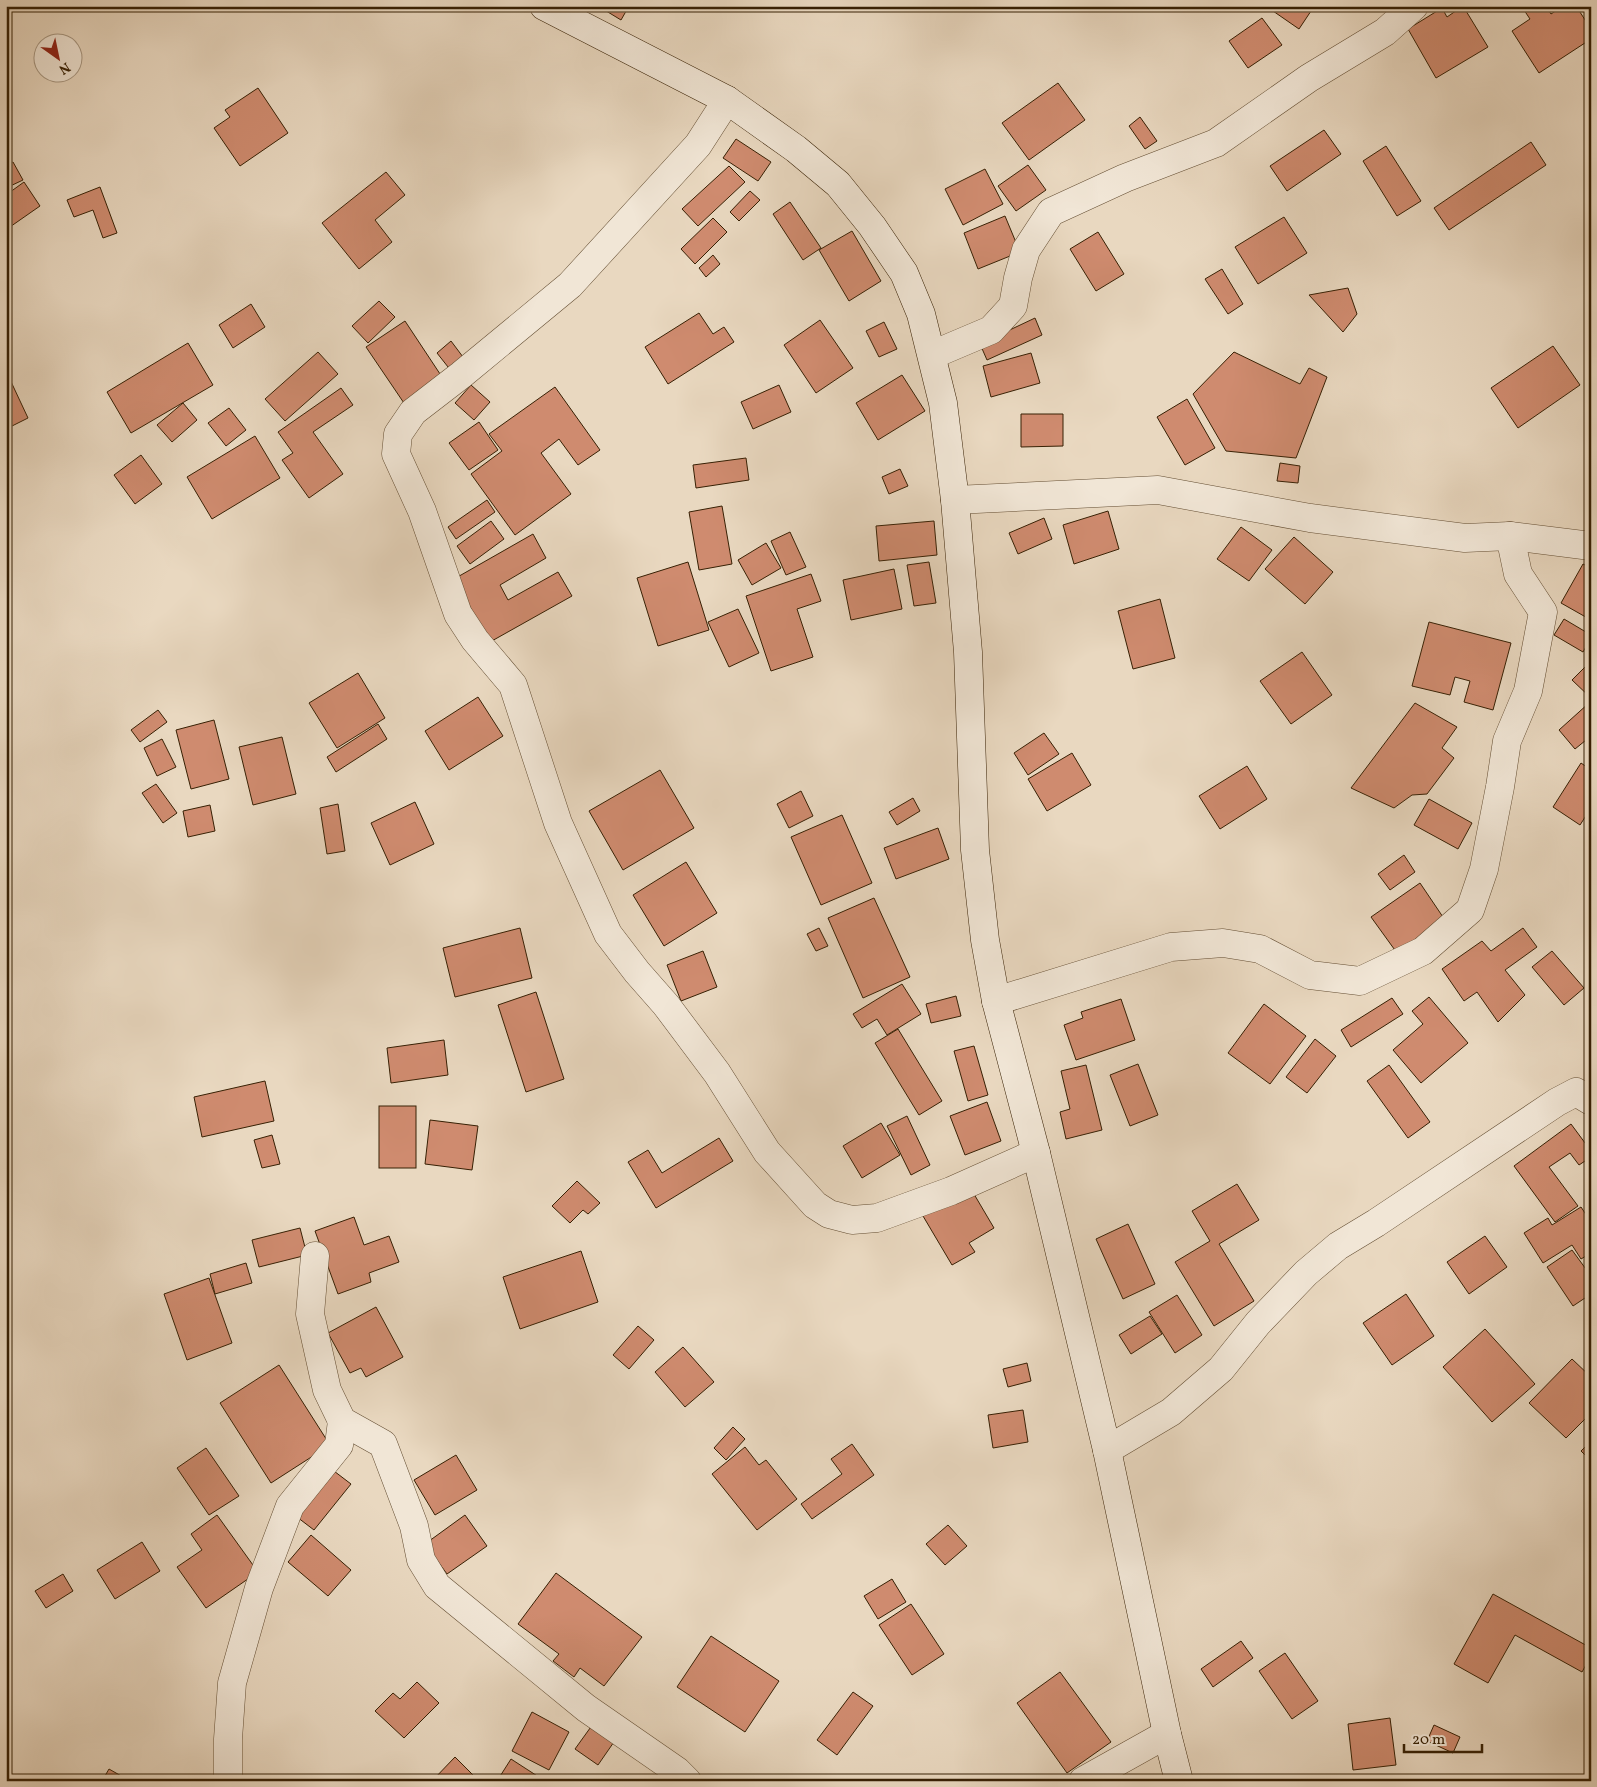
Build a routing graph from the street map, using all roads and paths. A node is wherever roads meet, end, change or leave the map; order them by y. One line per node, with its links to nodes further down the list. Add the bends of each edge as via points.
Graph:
1 (544, 6): 3 (street)
2 (1414, 6): 4 (street, via 1385,32 1309,78 1216,143 1125,178 1051,212 1026,250 1014,306 991,330)
3 (727, 100): 4 (street, via 796,149 838,184 872,226 904,273 921,314); 10 (street, via 698,145 570,285 413,412 398,434 396,454 422,511 458,614 513,685 558,823 608,934 717,1072 767,1152 815,1205 829,1214 852,1220 877,1218 951,1191)
4 (932, 355): 5 (street, via 943,403)
5 (954, 500): 6 (street, via 1158,490 1310,518 1465,538); 8 (street, via 968,652 975,850)
6 (1510, 536): 7 (street); 8 (street, via 1518,574 1543,612 1528,691 1507,741 1484,869 1470,910 1423,951 1360,981 1310,975 1260,949 1223,943 1171,947)
7 (1591, 546)
8 (996, 1002): 10 (street)
9 (1591, 1101): 13 (street, via 1576,1092 1557,1102 1338,1246 1306,1273 1265,1316 1222,1369 1171,1412)
10 (1036, 1152): 13 (street)
11 (316, 1256): 12 (street, via 310,1314 327,1390)
12 (342, 1421): 15 (street, via 339,1445 290,1506 260,1588 232,1683); 16 (street, via 382,1444 414,1526 421,1560 437,1586 586,1708)
13 (1107, 1450): 14 (street)
14 (1168, 1734): 17 (street); 18 (street)
15 (228, 1781)
16 (687, 1781)
17 (1084, 1781)
18 (1179, 1781)

